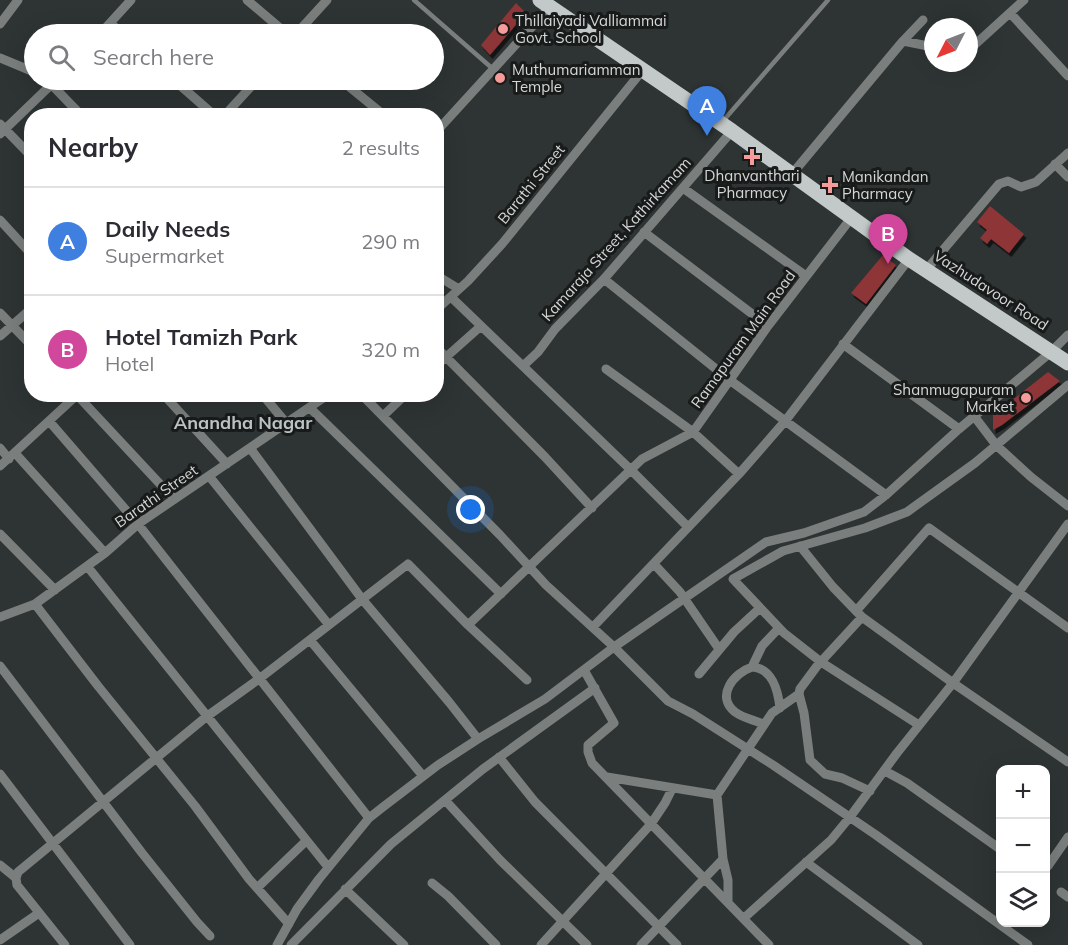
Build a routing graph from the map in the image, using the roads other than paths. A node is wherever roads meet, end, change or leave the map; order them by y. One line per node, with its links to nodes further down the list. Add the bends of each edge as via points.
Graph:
1 (18, 0): 12 (street)
2 (130, 0): 11 (street)
3 (247, 0): 13 (street)
4 (327, 0): 14 (street)
5 (414, 0): 15 (lane)
6 (828, 0): 35 (lane)
7 (1024, 0): 9 (street)
8 (545, 4): 22 (street); 23 (main road, Vazhudavoor Road)
9 (1010, 13): 18 (street); 24 (street)
10 (923, 20): 17 (street)
11 (110, 23)
12 (0, 24)
13 (275, 24)
14 (305, 24)
15 (442, 24)
16 (444, 26): 22 (lane)
17 (903, 41): 19 (street); 40 (street)
18 (978, 42)
19 (924, 45)
20 (0, 58): 21 (street)
21 (24, 68)
22 (494, 69): 34 (street)
23 (642, 71): 35 (main road, Vazhudavoor Road); 52 (street, Barathi Street, via 502,244)
24 (1068, 76)
25 (42, 90): 36 (street)
26 (59, 90): 30 (street)
27 (185, 90): 31 (street)
28 (248, 90): 32 (street)
29 (353, 90): 33 (street)
30 (75, 108)
31 (205, 108)
32 (231, 108)
33 (375, 108)
34 (444, 123)
35 (726, 127): 40 (main road, Vazhudavoor Road); 42 (street, Kamaraja Street, Kathirkamam)
36 (2, 129): 37 (street)
37 (24, 150)
38 (1068, 153): 39 (street)
39 (1055, 164): 41 (street); 48 (street, via 1025,187 1008,181 999,184)
40 (792, 174): 43 (main road, Vazhudavoor Road)
41 (1068, 177)
42 (683, 188): 45 (street, Kamaraja Street, Kathirkamam); 49 (street)
43 (852, 217): 47 (main road, Vazhudavoor Road); 49 (street, Ramapuram Main Road)
44 (0, 220): 46 (street)
45 (644, 232): 51 (street, Kamaraja Street, Kathirkamam); 59 (street)
46 (24, 246)
47 (909, 259): 48 (main road, Vazhudavoor Road); 63 (street)
48 (927, 269): 64 (main road, Vazhudavoor Road)
49 (806, 276): 59 (street, Ramapuram Main Road)
50 (444, 279): 52 (street)
51 (604, 279): 69 (street, Kamaraja Street, Kathirkamam); 71 (street)
52 (459, 289): 53 (street, Barathi Street)
53 (451, 297): 54 (street, Barathi Street); 58 (street)
54 (444, 303)
55 (0, 313): 57 (street)
56 (24, 314): 57 (street)
57 (11, 325): 61 (street); 62 (street)
58 (481, 326): 66 (street); 69 (street)
59 (768, 326): 71 (street, Ramapuram Main Road)
60 (1068, 335): 64 (street)
61 (0, 336)
62 (24, 338)
63 (843, 344): 83 (street); 86 (street)
64 (1052, 352): 68 (main road, Vazhudavoor Road); 82 (street)
65 (444, 354): 66 (street)
66 (447, 357): 67 (street); 100 (street)
67 (444, 359)
68 (1068, 363)
69 (523, 366): 94 (street)
70 (606, 369): 87 (street)
71 (730, 381): 83 (street); 87 (street, Ramapuram Main Road)
72 (1068, 385): 88 (street)
73 (69, 402): 84 (street)
74 (83, 402): 98 (street)
75 (170, 402): 92 (street)
76 (268, 402): 85 (street)
77 (318, 402): 80 (street, Barathi Street)
78 (369, 402): 81 (street)
79 (398, 402): 81 (street)
80 (310, 408): 85 (street, Barathi Street); 112 (street)
81 (383, 416): 109 (street)
82 (974, 416): 86 (street); 88 (street)
83 (786, 420): 95 (street); 97 (street)
84 (50, 422): 91 (street); 101 (street)
85 (286, 424): 90 (street, Barathi Street)
86 (959, 429): 97 (street)
87 (693, 432): 94 (street, Ramapuram Main Road, via 642,459); 95 (street)
88 (996, 445): 99 (street); 105 (street, via 907,512)
89 (0, 448): 91 (street)
90 (250, 448): 92 (street, Barathi Street); 113 (street)
91 (12, 456): 93 (street); 106 (street)
92 (227, 464): 96 (street, Barathi Street)
93 (0, 466)
94 (631, 470): 100 (street, Ramapuram Main Road); 103 (street)
95 (739, 474): 103 (street)
96 (210, 476): 98 (street, Barathi Street); 119 (street)
97 (886, 495): 114 (street, via 864,512 766,542)
98 (174, 499): 101 (street, Barathi Street)
99 (1068, 506)
100 (592, 508): 109 (street, Ramapuram Main Road)
101 (138, 524): 106 (street, Barathi Street); 132 (street)
102 (1068, 524): 111 (street)
103 (687, 526): 107 (street)
104 (0, 534): 110 (street)
105 (800, 546): 116 (street, via 783,550 733,579); 117 (street)
106 (105, 553): 108 (street, Barathi Street)
107 (654, 564): 114 (street); 121 (street)
108 (87, 566): 110 (street, Barathi Street); 138 (street)
109 (529, 568): 112 (street, Ramapuram Main Road); 121 (street)
110 (55, 590): 115 (street, Barathi Street)
111 (1018, 593): 117 (street, via 929,528); 123 (street); 134 (street)
112 (501, 594): 120 (street, Ramapuram Main Road)
113 (362, 599): 119 (street); 120 (street, via 408,564); 141 (street)
114 (686, 599): 125 (street); 126 (street)
115 (35, 604): 118 (street, Barathi Street); 144 (street)
116 (760, 608): 122 (street); 126 (street)
117 (859, 614): 127 (street); 134 (street)
118 (0, 618)
119 (329, 625): 124 (street)
120 (468, 625): 133 (street)
121 (592, 627): 125 (street)
122 (779, 628): 127 (street); 129 (street, via 762,646)
123 (1068, 628)
124 (310, 640): 132 (street); 148 (street)
125 (614, 647): 130 (street); 142 (street, via 668,701)
126 (720, 649): 131 (street)
127 (821, 662): 136 (street); 140 (street)
128 (0, 666): 154 (street)
129 (752, 667): 137 (street, via 764,671 775,682); 139 (street, via 742,670 731,681 727,698 735,712)
130 (584, 670): 135 (street); 141 (street, via 545,699)
131 (699, 674)
132 (259, 679): 138 (street); 155 (street)
133 (527, 680)
134 (952, 683): 140 (street); 145 (street)
135 (595, 688): 143 (street); 149 (street, via 614,723 588,745 592,763)
136 (799, 694): 137 (street); 151 (street, via 810,760 825,774)
137 (780, 708): 139 (street)
138 (206, 717): 144 (street); 159 (street)
139 (763, 724): 142 (street)
140 (919, 725): 146 (street)
141 (478, 739): 148 (street)
142 (747, 748): 152 (street); 156 (street)
143 (499, 758): 153 (street); 167 (street, via 535,802)
144 (156, 759): 154 (street); 171 (street)
145 (1068, 762)
146 (885, 771): 151 (street); 161 (street)
147 (0, 774): 160 (street)
148 (423, 776): 155 (street)
149 (605, 777): 150 (street); 157 (street)
150 (672, 789): 152 (street); 157 (street)
151 (870, 791): 156 (street)
152 (717, 795): 162 (street)
153 (445, 800): 172 (street, via 391,844); 176 (street)
154 (104, 801): 160 (street); 179 (street)
155 (369, 818): 166 (street)
156 (850, 818): 163 (street); 193 (street)
157 (651, 824): 167 (street); 169 (street)
158 (1068, 837): 164 (street)
159 (306, 841): 166 (street); 171 (street)
160 (53, 843): 168 (street, via 25,865); 183 (street)
161 (996, 846)
162 (723, 859): 169 (street); 173 (street)
163 (806, 862): 175 (street); 192 (street)
164 (1050, 863)
165 (0, 865): 168 (street)
166 (328, 867): 177 (street)
167 (606, 873): 176 (street); 178 (street)
168 (16, 878): 174 (street, via 17,885)
169 (704, 878): 173 (street); 178 (street)
170 (432, 883): 186 (street)
171 (257, 888): 177 (street)
172 (345, 889): 181 (street); 185 (street)
173 (728, 902): 175 (street)
174 (39, 913): 180 (street); 182 (street)
175 (744, 918): 191 (street)
176 (563, 920): 187 (street); 188 (street)
177 (289, 924): 184 (street)
178 (659, 926): 189 (street); 190 (street)
179 (210, 936)
180 (0, 940)
181 (297, 943)
182 (65, 945)
183 (130, 945)
184 (277, 945)
185 (404, 945)
186 (496, 945)
187 (541, 945)
188 (587, 945)
189 (641, 945)
190 (677, 945)
191 (769, 945)
192 (917, 945)
193 (1028, 945)

